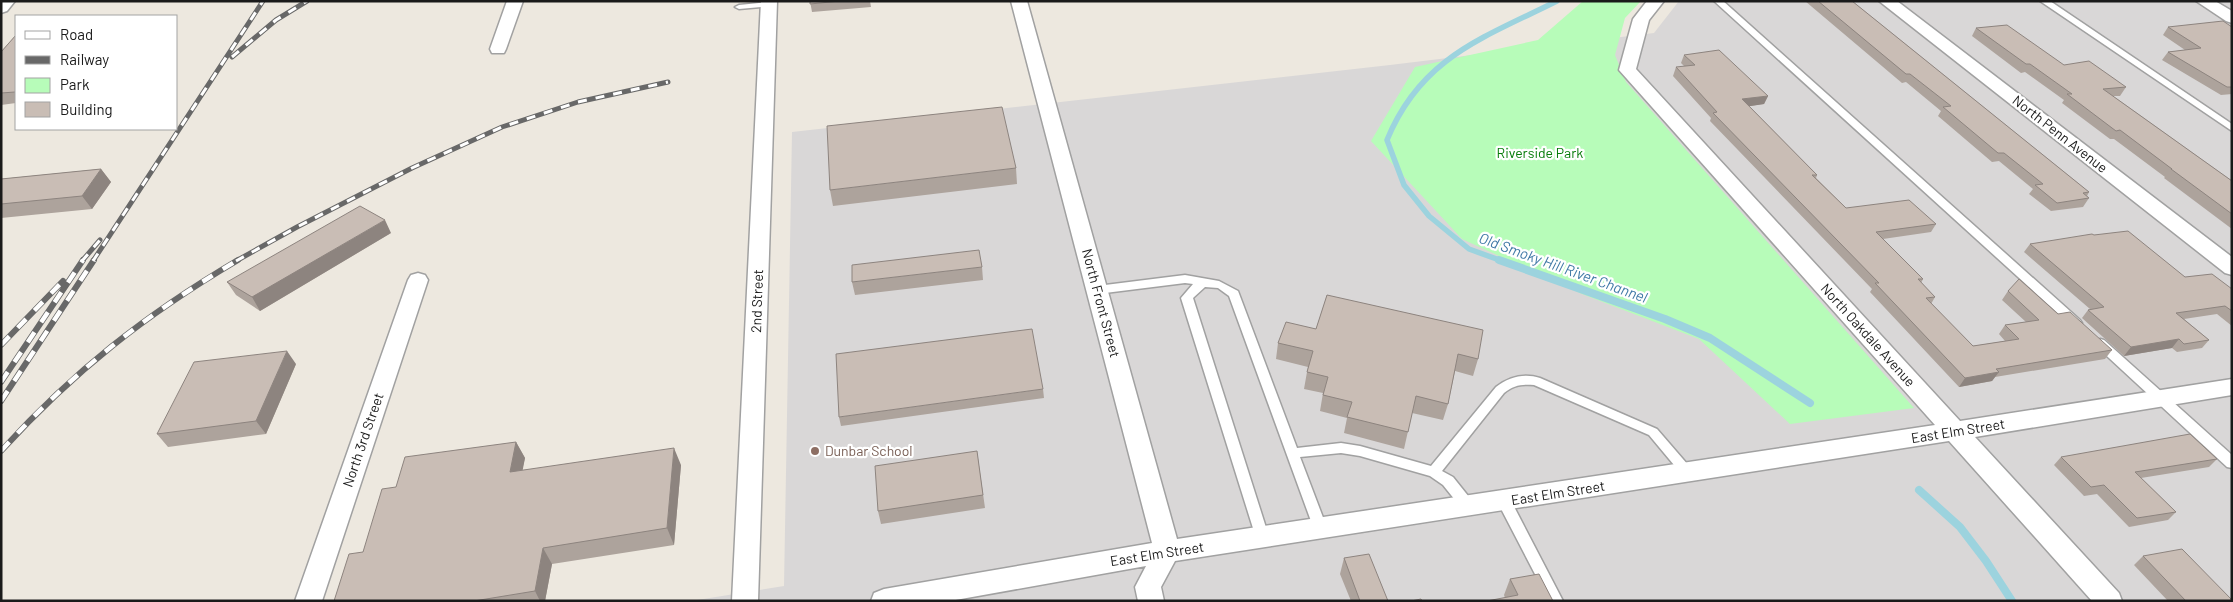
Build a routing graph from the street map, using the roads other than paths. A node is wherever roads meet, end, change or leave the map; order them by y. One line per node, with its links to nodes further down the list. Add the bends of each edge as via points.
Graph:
1 (7, 1): 11 (street)
2 (515, 1): 13 (street)
3 (1019, 1): 18 (street, North Front Street)
4 (1656, 1): 21 (street, North Oakdale Avenue, via 1641,19 1627,70)
5 (1718, 1): 20 (lane)
6 (1887, 1): 15 (street, North Penn Avenue)
7 (2044, 1): 14 (lane)
8 (2204, 1): 12 (street)
9 (769, 3): 10 (lane); 33 (street, 2nd Street)
10 (739, 7)
11 (1, 8)
12 (2232, 18)
13 (498, 49)
14 (2232, 128)
15 (2232, 268)
16 (418, 280): 32 (street, North 3rd Street)
17 (1210, 282): 18 (lane, via 1185,279); 22 (lane, via 1224,285 1234,294); 29 (lane, via 1200,284 1187,298)
18 (1097, 290): 30 (street, North Front Street)
19 (2232, 387): 20 (street, East Elm Street)
20 (2160, 398): 21 (street, East Elm Street); 23 (lane)
21 (1956, 431): 25 (street, East Elm Street); 37 (street, North Oakdale Avenue)
22 (1293, 453): 24 (lane, via 1341,448 1360,450); 28 (lane)
23 (2232, 463)
24 (1434, 472): 25 (lane, via 1500,390 1510,382 1522,379 1536,381 1654,432); 27 (lane, via 1448,481)
25 (1689, 473): 26 (street, East Elm Street)
26 (1504, 501): 27 (street, East Elm Street); 36 (lane)
27 (1468, 506): 28 (street, East Elm Street)
28 (1320, 528): 29 (street, East Elm Street)
29 (1262, 537): 30 (street, East Elm Street)
30 (1167, 551): 31 (street, East Elm Street); 35 (street, via 1148,587)
31 (959, 594): 34 (street, East Elm Street)
32 (308, 601)
33 (745, 601)
34 (884, 601)
35 (1151, 601)
36 (1556, 601)
37 (2109, 601)

